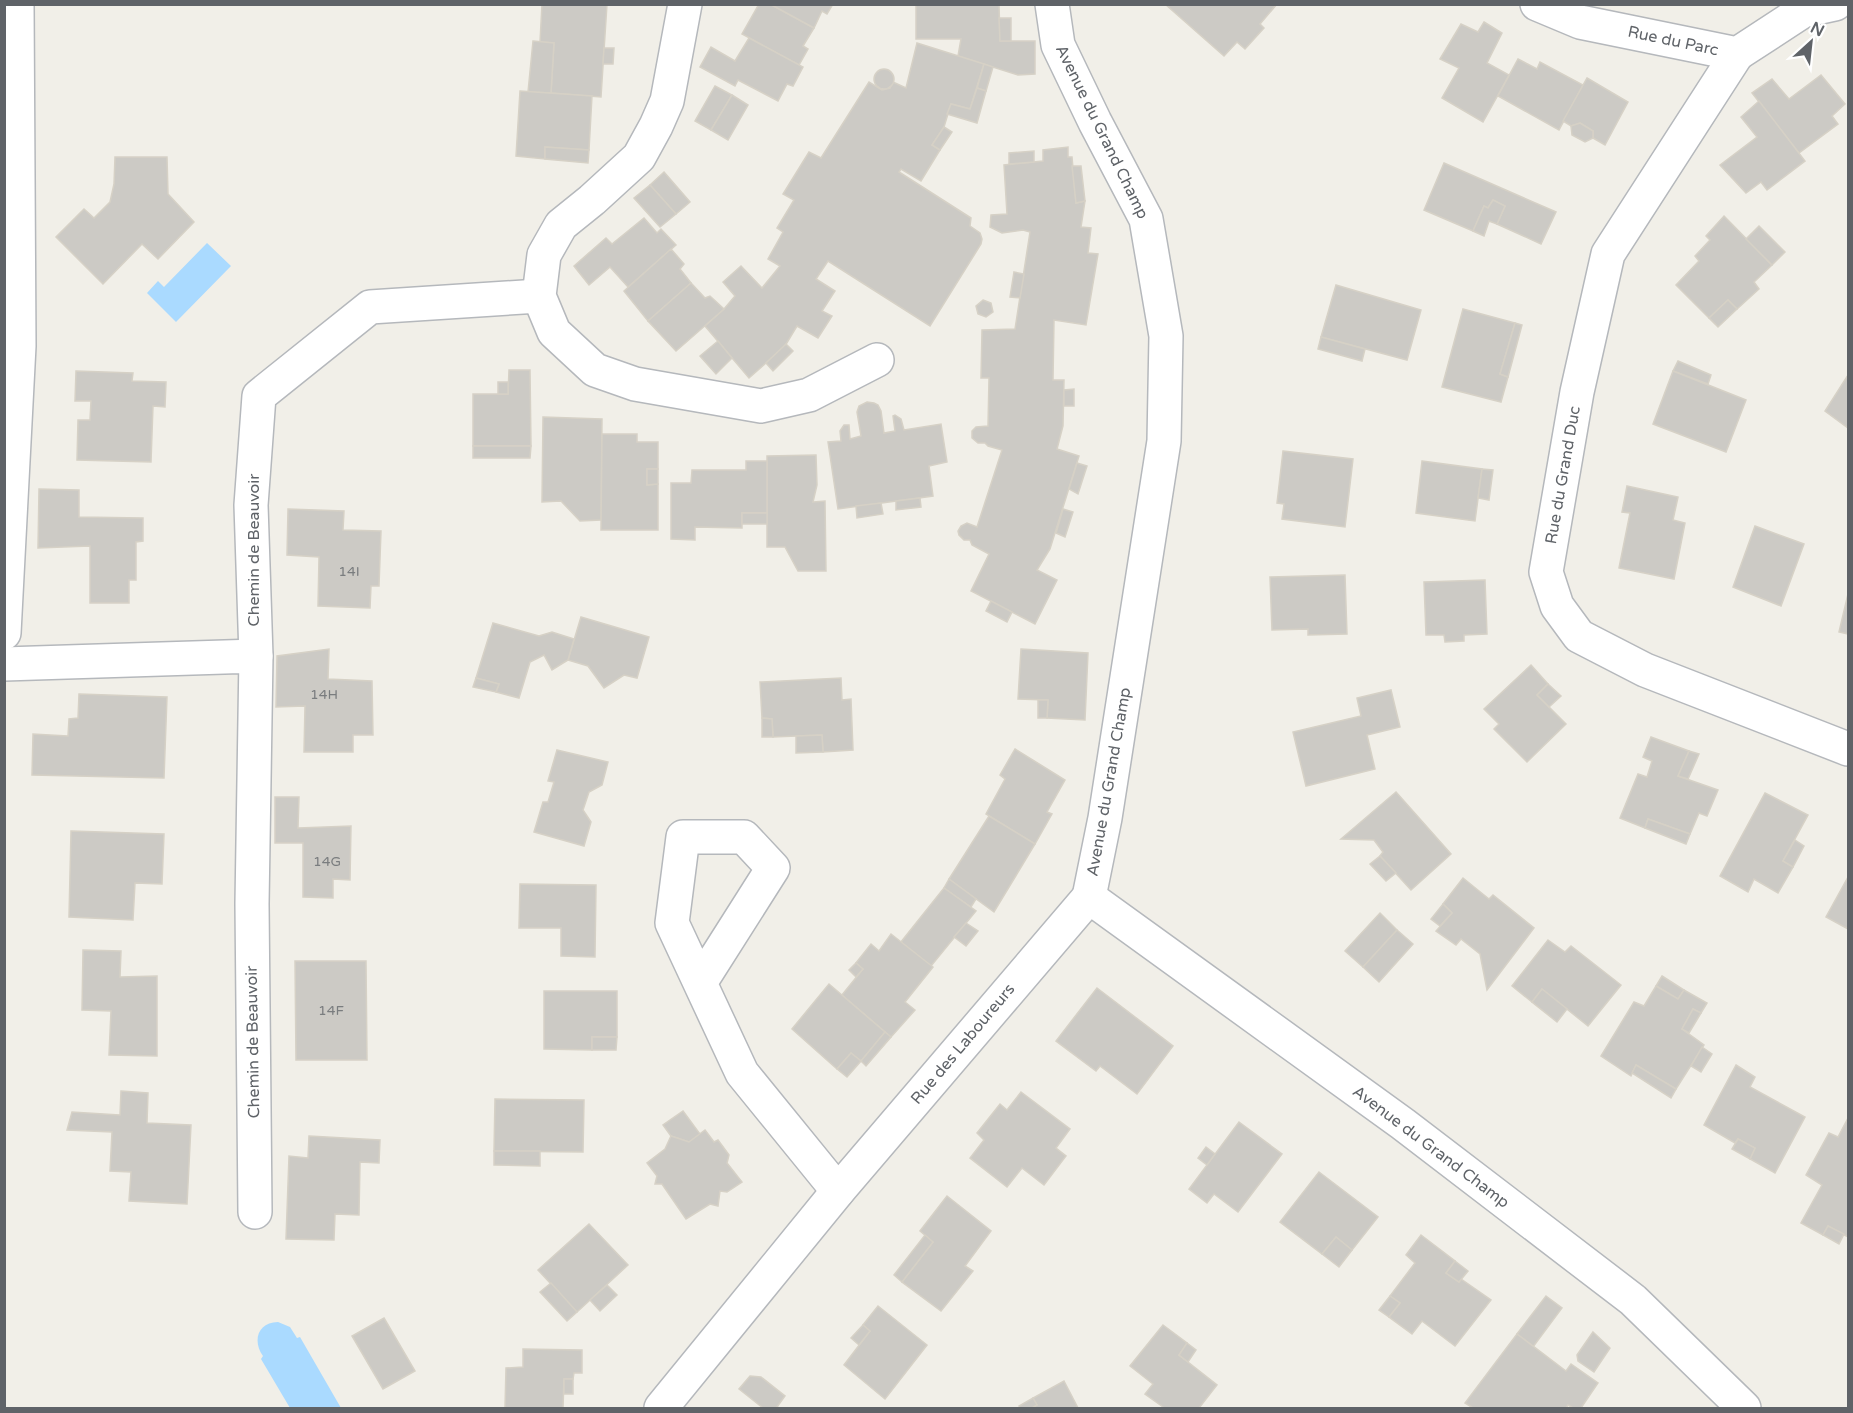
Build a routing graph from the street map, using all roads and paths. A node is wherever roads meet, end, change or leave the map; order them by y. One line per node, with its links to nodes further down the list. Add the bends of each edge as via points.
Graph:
1 (17, 4): 9 (street, via 19,346)
2 (685, 4): 7 (street, via 667,101 656,126 639,157 561,225 544,255)
3 (1052, 4): 13 (street, Avenue du Grand Champ, via 1058,45 1146,219 1166,336 1164,441)
4 (1537, 4): 6 (street, Rue du Parc, via 1580,22)
5 (1835, 4): 6 (street, Rue du Parc, via 1803,11)
6 (1737, 54): 12 (street, Rue du Grand Duc, via 1608,254 1577,392 1546,572 1557,606 1579,636 1645,670)
7 (539, 296): 8 (street, via 554,332 595,370 635,384 761,406 809,395); 10 (street, Chemin de Beauvoir, via 369,307 259,396 251,505)
8 (877, 360)
9 (4, 633)
10 (256, 656): 11 (street); 16 (street, Chemin de Beauvoir, via 252,904)
11 (4, 664)
12 (1848, 749)
13 (1089, 897): 15 (street, Rue des Laboureurs); 18 (street, Avenue du Grand Champ, via 1403,1124 1633,1300)
14 (700, 983): 15 (street, via 742,1073)
15 (838, 1191): 17 (street, Rue des Laboureurs)
16 (255, 1212)
17 (661, 1408)
18 (1744, 1408)

